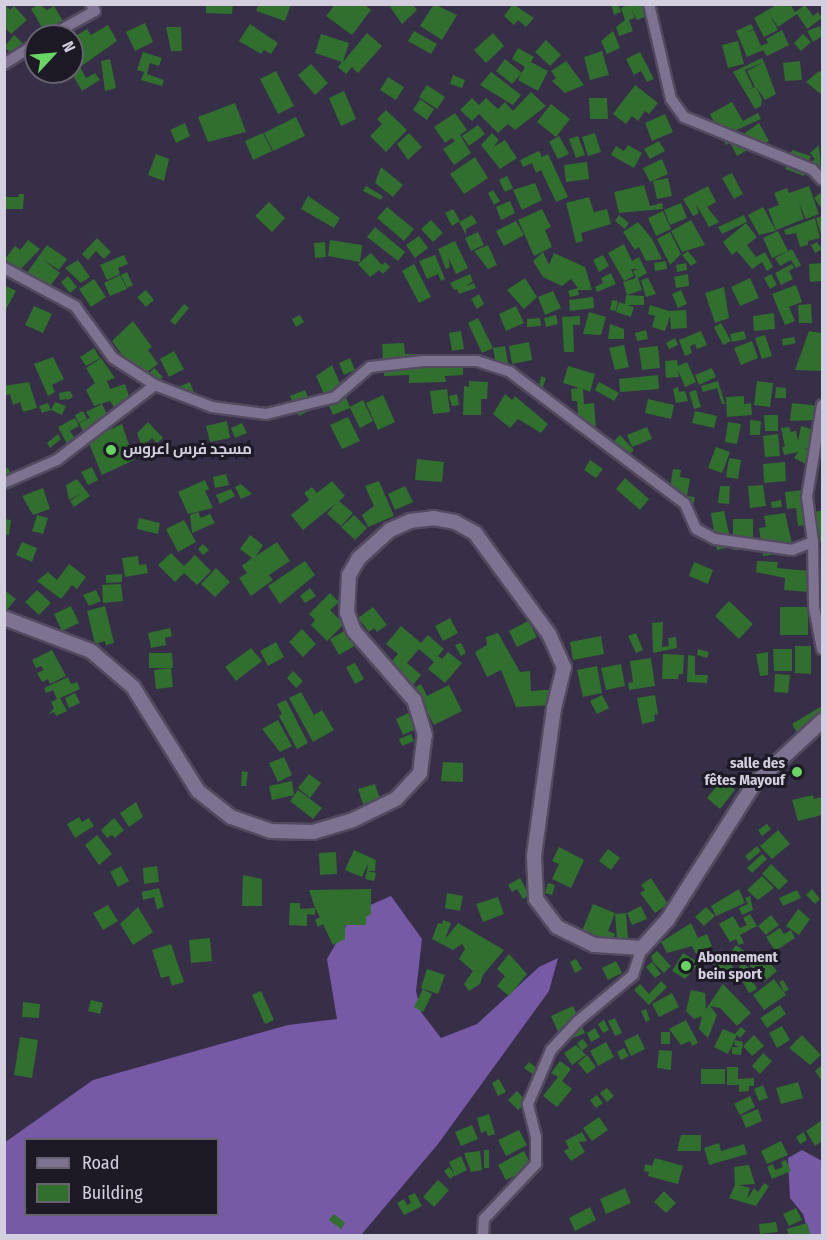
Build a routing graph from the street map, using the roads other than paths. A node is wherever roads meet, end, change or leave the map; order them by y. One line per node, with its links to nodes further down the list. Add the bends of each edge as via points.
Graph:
1 (91, 4): 3 (street, via 95,10)
2 (649, 4): 6 (street, via 671,99 684,117 813,170)
3 (71, 24)
4 (24, 52): 5 (street)
5 (4, 64)
6 (822, 180)
7 (4, 268): 8 (street, via 75,306 113,358)
8 (155, 385): 11 (street, via 57,460); 12 (street, via 212,407 266,414 335,397 370,367 477,361 510,372 676,497 685,504 696,530 715,539 792,550)
9 (822, 405): 10 (street)
10 (817, 459): 12 (street, via 807,497)
11 (4, 483)
12 (813, 542): 14 (street, via 814,606)
13 (4, 618): 16 (street, via 91,651 133,687 198,791 231,817 271,831 313,832 353,820 396,800 420,774 425,735 414,700 354,631 346,603 349,575 359,558 390,530 410,520 433,518 455,522 475,533 549,634 564,667 554,708 534,856 536,898 557,927 594,945)
14 (822, 649)
15 (822, 721): 16 (street, via 754,784 668,919)
16 (642, 948): 17 (street, via 633,975 578,1021 551,1050 528,1104 536,1137 536,1164 484,1219)
17 (483, 1236)

